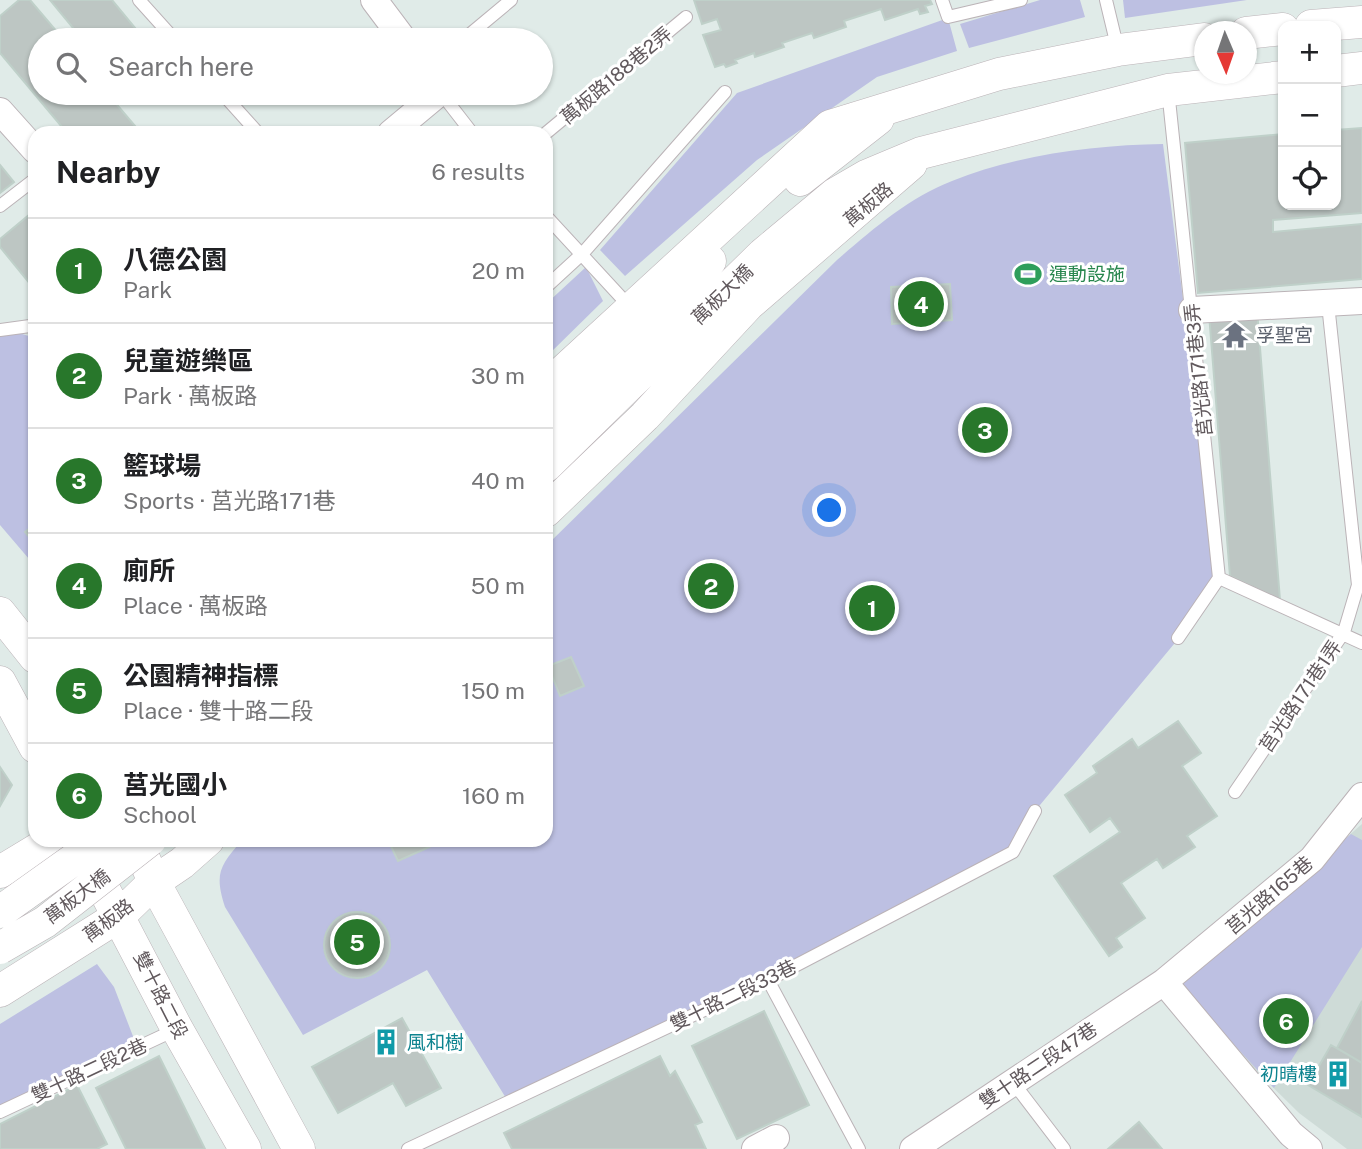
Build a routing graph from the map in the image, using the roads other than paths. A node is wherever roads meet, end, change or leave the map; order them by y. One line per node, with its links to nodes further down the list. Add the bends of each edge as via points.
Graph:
1 (139, 0): 10 (lane)
2 (374, 0): 11 (street)
3 (511, 0): 12 (lane)
4 (942, 0): 5 (lane, via 948,17)
5 (1021, 0)
6 (1106, 0): 16 (lane)
7 (685, 16): 30 (lane, 萬板路188巷2弄)
8 (1362, 22): 9 (street)
9 (1341, 24)
10 (164, 28)
11 (395, 28)
12 (477, 28)
13 (1278, 30): 14 (street)
14 (1257, 32)
15 (1194, 40): 16 (street)
16 (1118, 50): 25 (street, via 999,74)
17 (1362, 68): 18 (street)
18 (1341, 70)
19 (1278, 78): 20 (street)
20 (1168, 90): 32 (street); 41 (lane, 莒光路171巷3弄)
21 (725, 92): 36 (lane)
22 (233, 105): 27 (lane)
23 (425, 105): 28 (street)
24 (450, 105): 29 (lane)
25 (893, 107): 40 (street, via 830,126); 45 (street, 萬板大橋, via 811,170 712,259)
26 (0, 111): 31 (street)
27 (252, 126)
28 (400, 126)
29 (466, 126)
30 (553, 127)
31 (28, 142)
32 (921, 153): 46 (street, 萬板大橋, via 835,194 763,254); 47 (street, 萬板路, via 888,187 748,305 645,416)
33 (28, 184): 34 (lane)
34 (0, 206)
35 (553, 223): 36 (lane)
36 (583, 253): 37 (lane); 40 (lane)
37 (553, 281)
38 (1362, 301): 39 (street)
39 (1328, 304): 41 (street); 50 (lane, 莒光路171巷1弄, via 1358,585)
40 (631, 307): 44 (street)
41 (1192, 310): 48 (lane, 莒光路171巷3弄)
42 (28, 326): 43 (lane)
43 (0, 331)
44 (553, 380)
45 (553, 420)
46 (553, 459)
47 (553, 504)
48 (1219, 578): 50 (lane); 51 (lane)
49 (0, 612): 53 (street)
50 (1344, 632): 52 (lane); 56 (lane, 莒光路171巷1弄)
51 (1178, 638)
52 (1362, 643)
53 (28, 648)
54 (0, 682): 55 (street)
55 (28, 734)
56 (1235, 792)
57 (1362, 796): 71 (street, 莒光路165巷, via 1312,859)
58 (1035, 811): 70 (lane, 雙十路二段33巷, via 1013,852)
59 (41, 847): 65 (street)
60 (83, 847): 68 (street, 雙十路二段)
61 (91, 847): 67 (street, 萬板大橋, bridge)
62 (139, 847): 66 (street)
63 (141, 847): 69 (street, 萬板大橋, bridge, via 45,922)
64 (200, 847): 66 (street, 萬板路)
65 (0, 872)
66 (154, 882): 68 (street, 萬板路); 77 (street)
67 (0, 912)
68 (119, 916): 72 (street, 萬板路); 73 (street, 雙十路二段)
69 (0, 948)
70 (768, 980): 78 (lane, 雙十路二段33巷); 79 (lane)
71 (1164, 982): 74 (street, 雙十路二段47巷); 82 (street, via 1291,1134)
72 (0, 990)
73 (177, 1029): 75 (lane, 雙十路二段2巷); 76 (street, 雙十路二段)
74 (1012, 1082): 80 (street, 雙十路二段47巷); 81 (lane)
75 (0, 1112)
76 (245, 1149)
77 (299, 1149)
78 (408, 1149)
79 (859, 1149)
80 (914, 1149)
81 (1064, 1149)
82 (1309, 1149)

